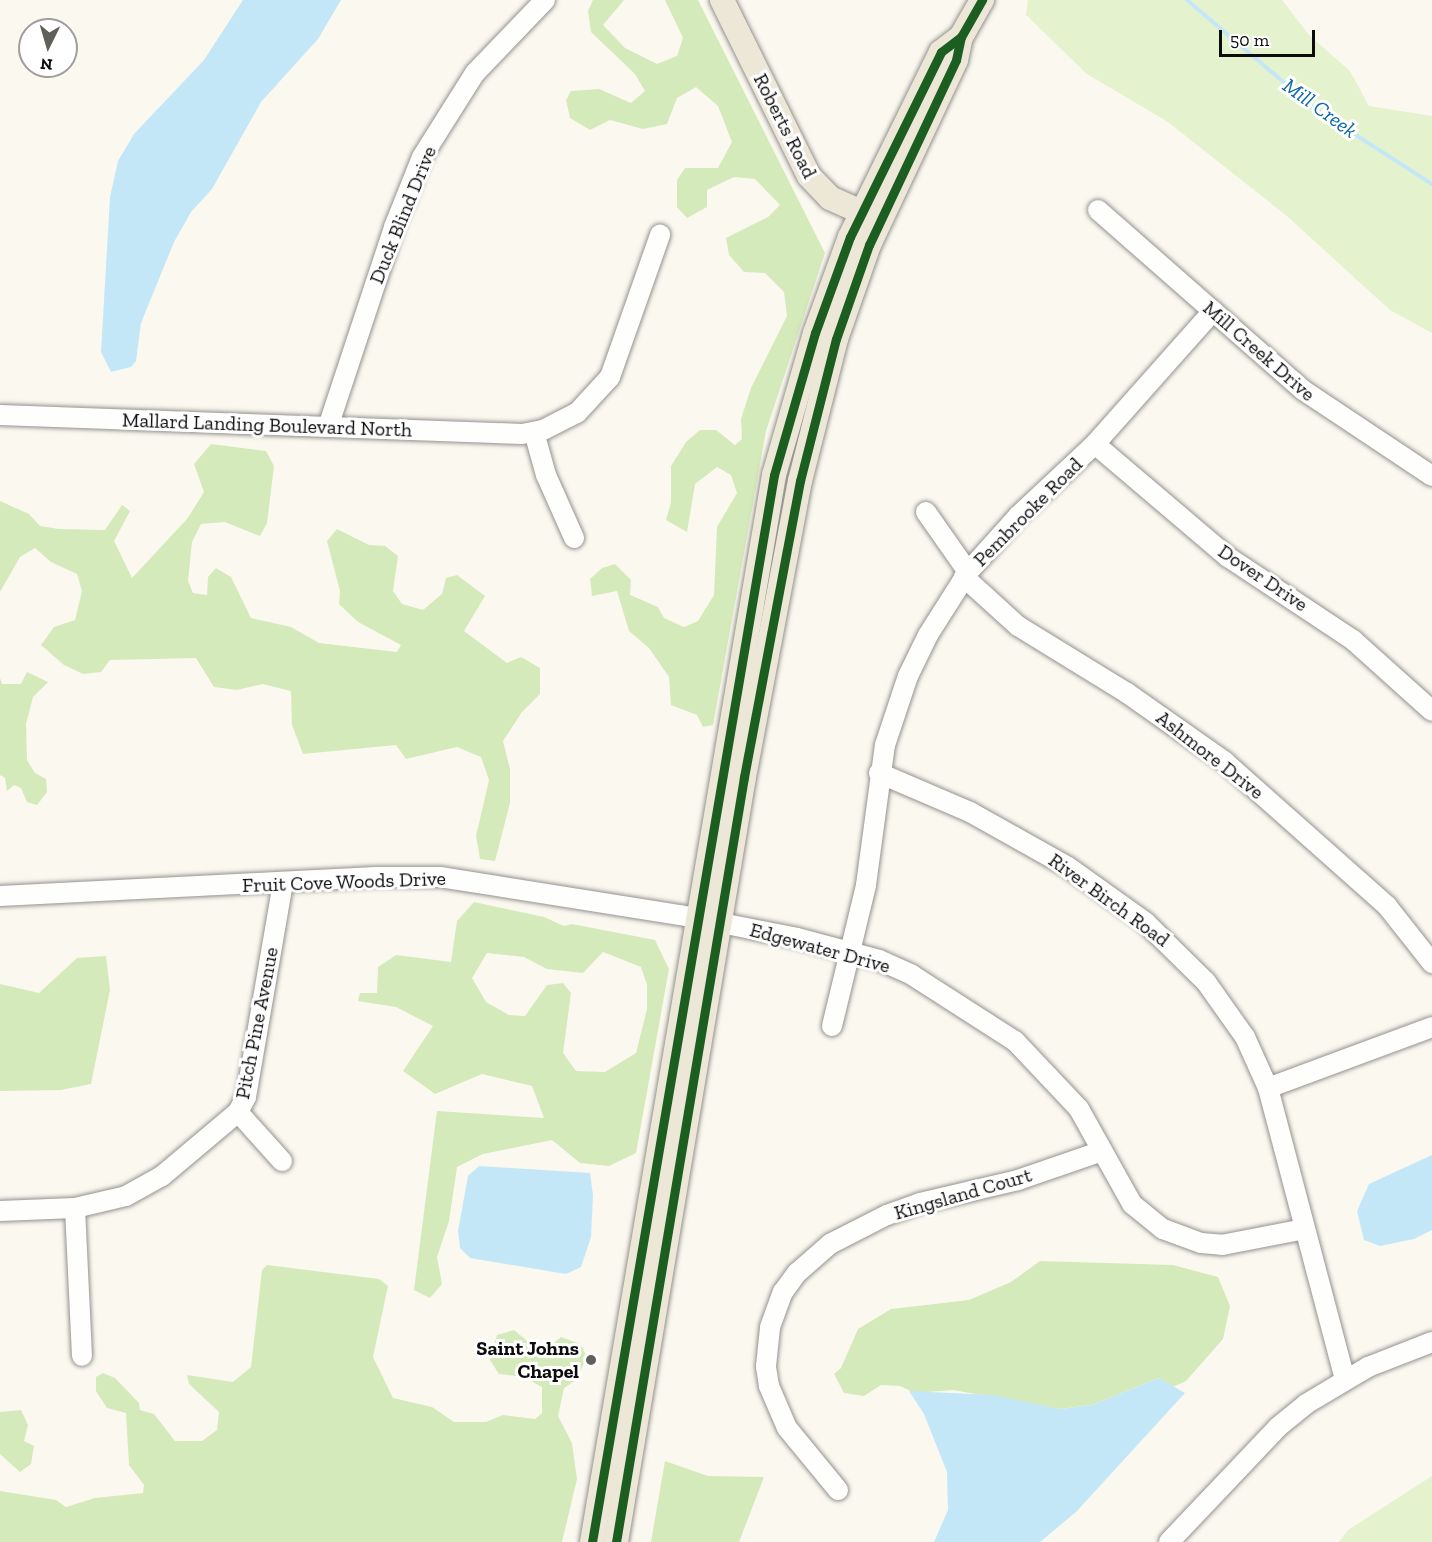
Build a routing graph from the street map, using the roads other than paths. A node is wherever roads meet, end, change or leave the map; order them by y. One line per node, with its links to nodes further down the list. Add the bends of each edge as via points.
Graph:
1 (545, 0): 9 (street, Duck Blind Drive, via 476,73 422,157 393,227)
2 (722, 0): 5 (main road, Roberts Road, via 809,176 830,198)
3 (982, 0): 5 (main road, via 961,37 957,60)
4 (1098, 210): 7 (street, Mill Creek Drive)
5 (870, 216): 20 (main road, via 800,481)
6 (660, 235): 10 (street, via 610,377 577,413)
7 (1213, 311): 11 (street, Pembrooke Road); 12 (street, Mill Creek Drive, via 1333,413)
8 (0, 415): 9 (street, Mallard Landing Boulevard North)
9 (328, 427): 10 (street, Mallard Landing Boulevard North)
10 (534, 432): 14 (street, via 546,475)
11 (1095, 444): 15 (street, Pembrooke Road, via 1018,516); 16 (street, Dover Drive, via 1228,557 1353,640)
12 (1432, 476)
13 (926, 512): 15 (street, Ashmore Drive)
14 (574, 538)
15 (966, 574): 17 (street, Pembrooke Road, via 908,676); 22 (street, Ashmore Drive, via 1018,626 1127,693 1225,762 1388,906)
16 (1432, 711)
17 (879, 773): 21 (street, Pembrooke Road, via 866,885); 25 (street, River Birch Road, via 970,812 1032,845 1145,922 1178,951 1227,1008)
18 (283, 882): 19 (street, Fruit Cove Woods Drive); 20 (street, Fruit Cove Woods Drive, via 440,877); 26 (street, Pitch Pine Avenue, via 246,1097)
19 (0, 896)
20 (708, 920): 21 (street, Edgewater Drive); 35 (main road); 36 (main road)
21 (850, 952): 23 (street, Pembrooke Road); 27 (street, Edgewater Drive, via 912,975 1007,1035 1060,1085 1079,1109)
22 (1432, 963)
23 (832, 1026)
24 (1432, 1027): 25 (street)
25 (1268, 1088): 31 (street, River Birch Road)
26 (238, 1112): 28 (street); 29 (street, Pitch Pine Avenue, via 148,1185 110,1202)
27 (1102, 1151): 31 (street, Edgewater Drive, via 1132,1204 1181,1238 1222,1245); 37 (street, Kingsland Court, via 1018,1180 920,1203 887,1215 830,1244 797,1273 783,1292 770,1326 766,1366 769,1386 787,1428)
28 (282, 1161)
29 (75, 1208): 30 (street, Pitch Pine Avenue); 33 (street)
30 (0, 1211)
31 (1304, 1229): 34 (street, River Birch Road)
32 (1432, 1342): 34 (street)
33 (82, 1356)
34 (1345, 1378): 40 (street, via 1278,1427)
35 (614, 1412): 36 (main road); 38 (main road)
36 (638, 1418): 39 (main road)
37 (838, 1490)
38 (592, 1542)
39 (616, 1542)
40 (1169, 1542)

